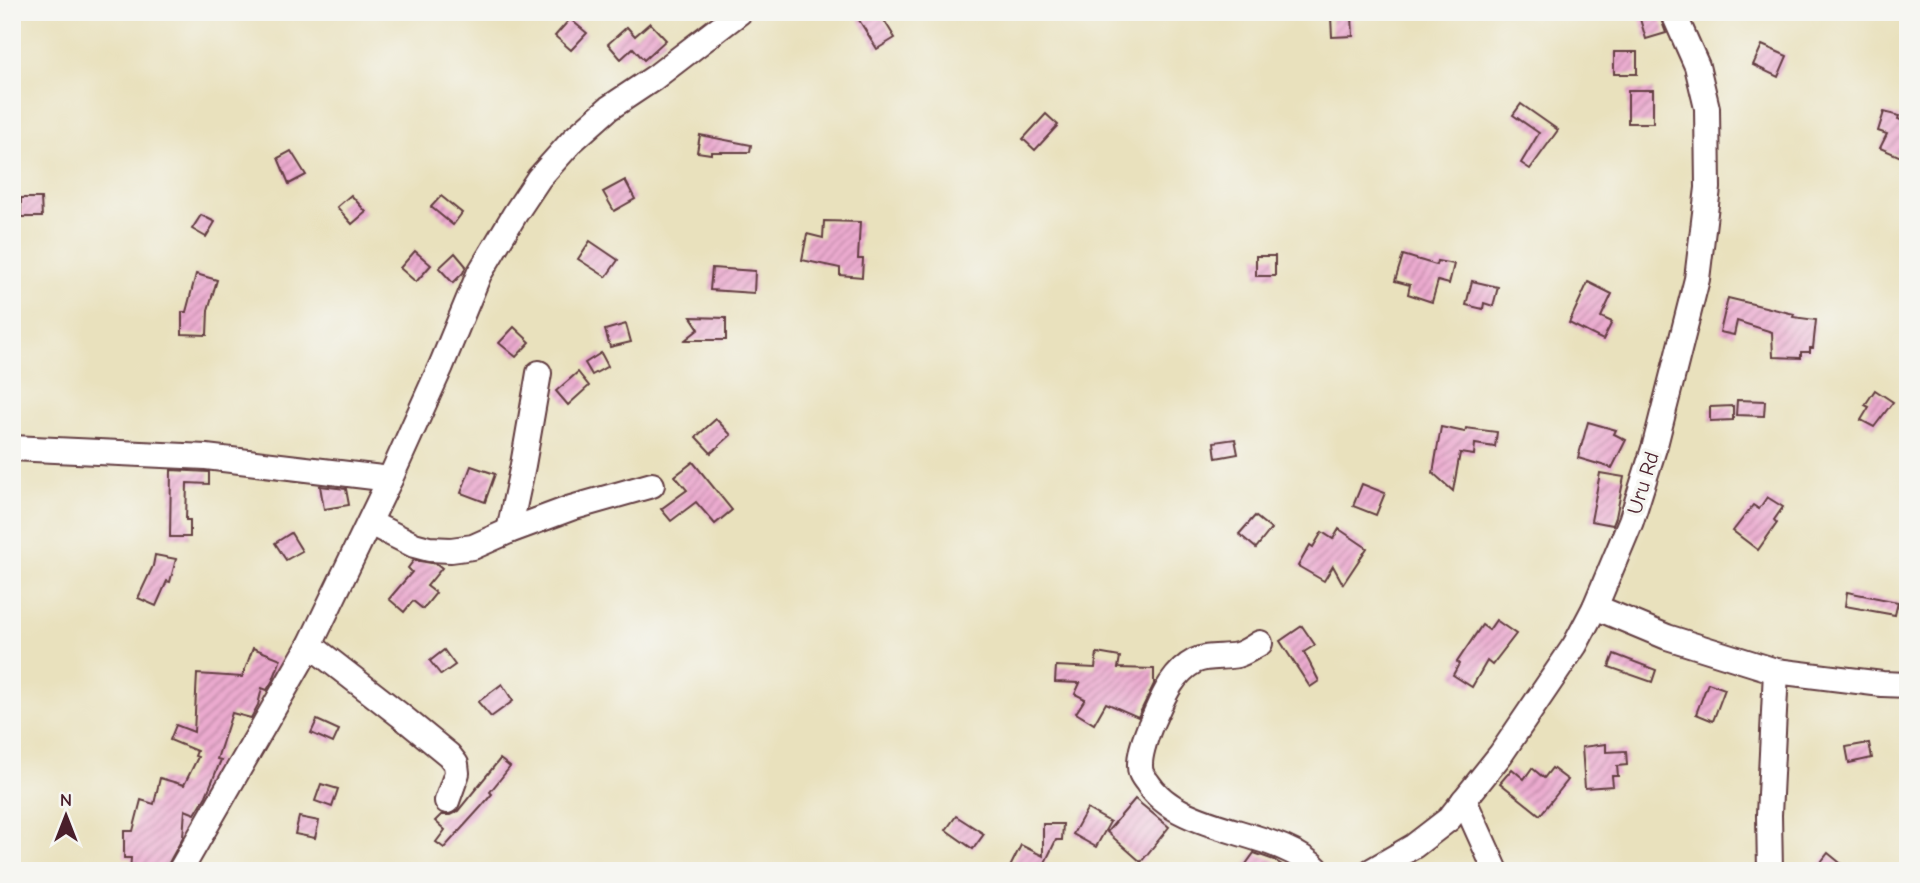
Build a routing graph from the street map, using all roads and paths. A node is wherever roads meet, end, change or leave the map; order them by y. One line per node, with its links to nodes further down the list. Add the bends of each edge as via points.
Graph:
1 (740, 12): 5 (street, via 609,108 539,178 478,274)
2 (1673, 12): 9 (street, Uru Rd, via 1697,66 1707,108 1708,188 1697,279 1632,520)
3 (539, 373): 8 (street)
4 (12, 448): 5 (street, via 206,457)
5 (390, 479): 7 (street)
6 (652, 485): 8 (street)
7 (370, 523): 8 (street, via 429,549 473,547); 11 (street)
8 (509, 531)
9 (1595, 607): 12 (street, via 1667,638); 14 (street, Uru Rd, via 1544,692)
10 (1261, 643): 17 (street, via 1239,655 1196,660 1181,671 1165,692 1146,737 1141,774 1152,791 1178,809 1282,847 1306,858)
11 (310, 645): 15 (street, via 449,755 457,773); 16 (street)
12 (1776, 671): 13 (street); 20 (street)
13 (1908, 685)
14 (1464, 800): 18 (street, Uru Rd, via 1414,846); 19 (street)
15 (447, 801)
16 (180, 871)
17 (1320, 871)
18 (1371, 871)
19 (1496, 871)
20 (1770, 871)

